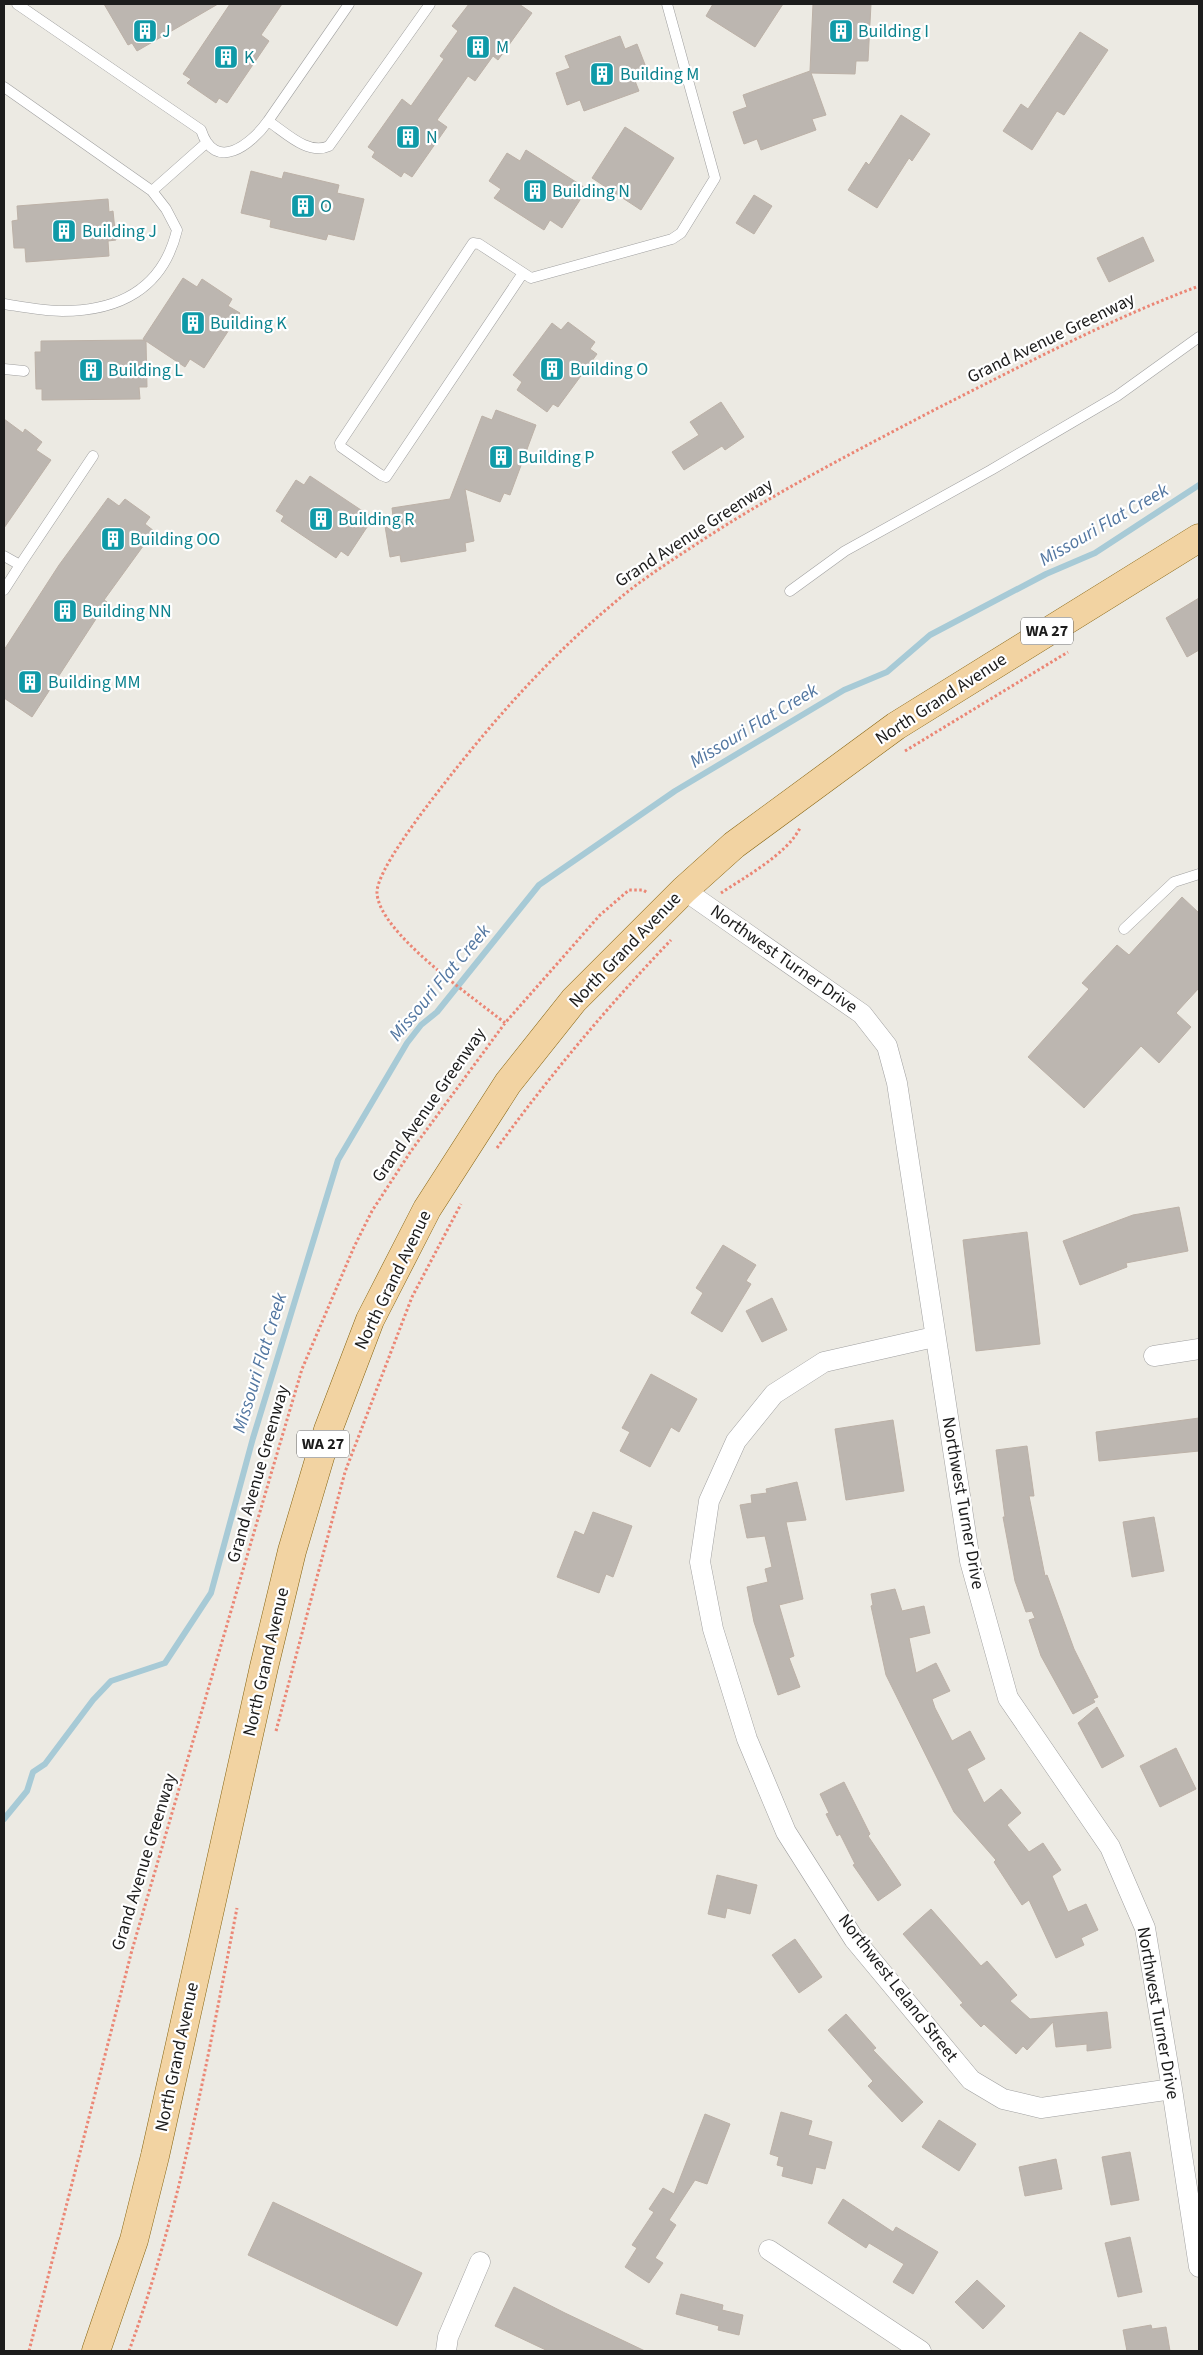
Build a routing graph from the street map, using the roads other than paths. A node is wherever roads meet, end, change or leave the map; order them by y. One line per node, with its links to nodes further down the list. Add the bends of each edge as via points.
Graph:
1 (17, 4): 7 (lane, via 201,130)
2 (349, 4): 6 (lane)
3 (430, 4): 6 (lane, via 329,146 318,149 304,145)
4 (667, 4): 9 (lane, via 715,172 713,184 677,238 531,278)
5 (4, 87): 8 (lane)
6 (268, 121): 7 (lane, via 258,136 240,149 217,152)
7 (205, 144): 8 (lane)
8 (152, 190): 10 (lane, via 177,230 172,252 152,281 126,299 104,308 61,311)
9 (523, 273): 9 (lane, via 473,243 341,442 341,447 381,475 389,474)
10 (4, 304)
11 (1199, 337): 19 (lane, via 1117,396 845,551)
12 (4, 369): 13 (lane)
13 (24, 371)
14 (93, 456): 17 (lane)
15 (1199, 538): 21 (main road, North Grand Avenue / WA 27, via 896,726 734,845)
16 (4, 556): 17 (lane)
17 (20, 565): 18 (lane)
18 (4, 590)
19 (790, 591)
20 (1199, 874): 22 (lane, via 1174,882)
21 (686, 900): 23 (street, Northwest Turner Drive, via 862,1014 887,1046 897,1084); 31 (main road, North Grand Avenue / WA 27, via 574,1000 508,1083 427,1209 370,1320 328,1430 292,1551 155,2156 134,2240)
22 (1124, 929)
23 (934, 1337): 26 (street, Northwest Turner Drive, via 970,1561 1008,1698 1110,1847 1145,1928); 26 (street, Northwest Leland Street, via 824,1362 774,1394 736,1442 709,1501 700,1562 713,1629 747,1739 786,1832 854,1939 971,2080 1003,2100 1041,2108)
24 (1199, 1349): 25 (street)
25 (1154, 1356)
26 (1172, 2089): 27 (street, Northwest Turner Drive)
27 (1194, 2194): 30 (street, Northwest Turner Drive)
28 (769, 2250): 33 (street)
29 (480, 2262): 32 (street, via 448,2337)
30 (1199, 2267)
31 (96, 2351)
32 (446, 2351)
33 (921, 2351)

